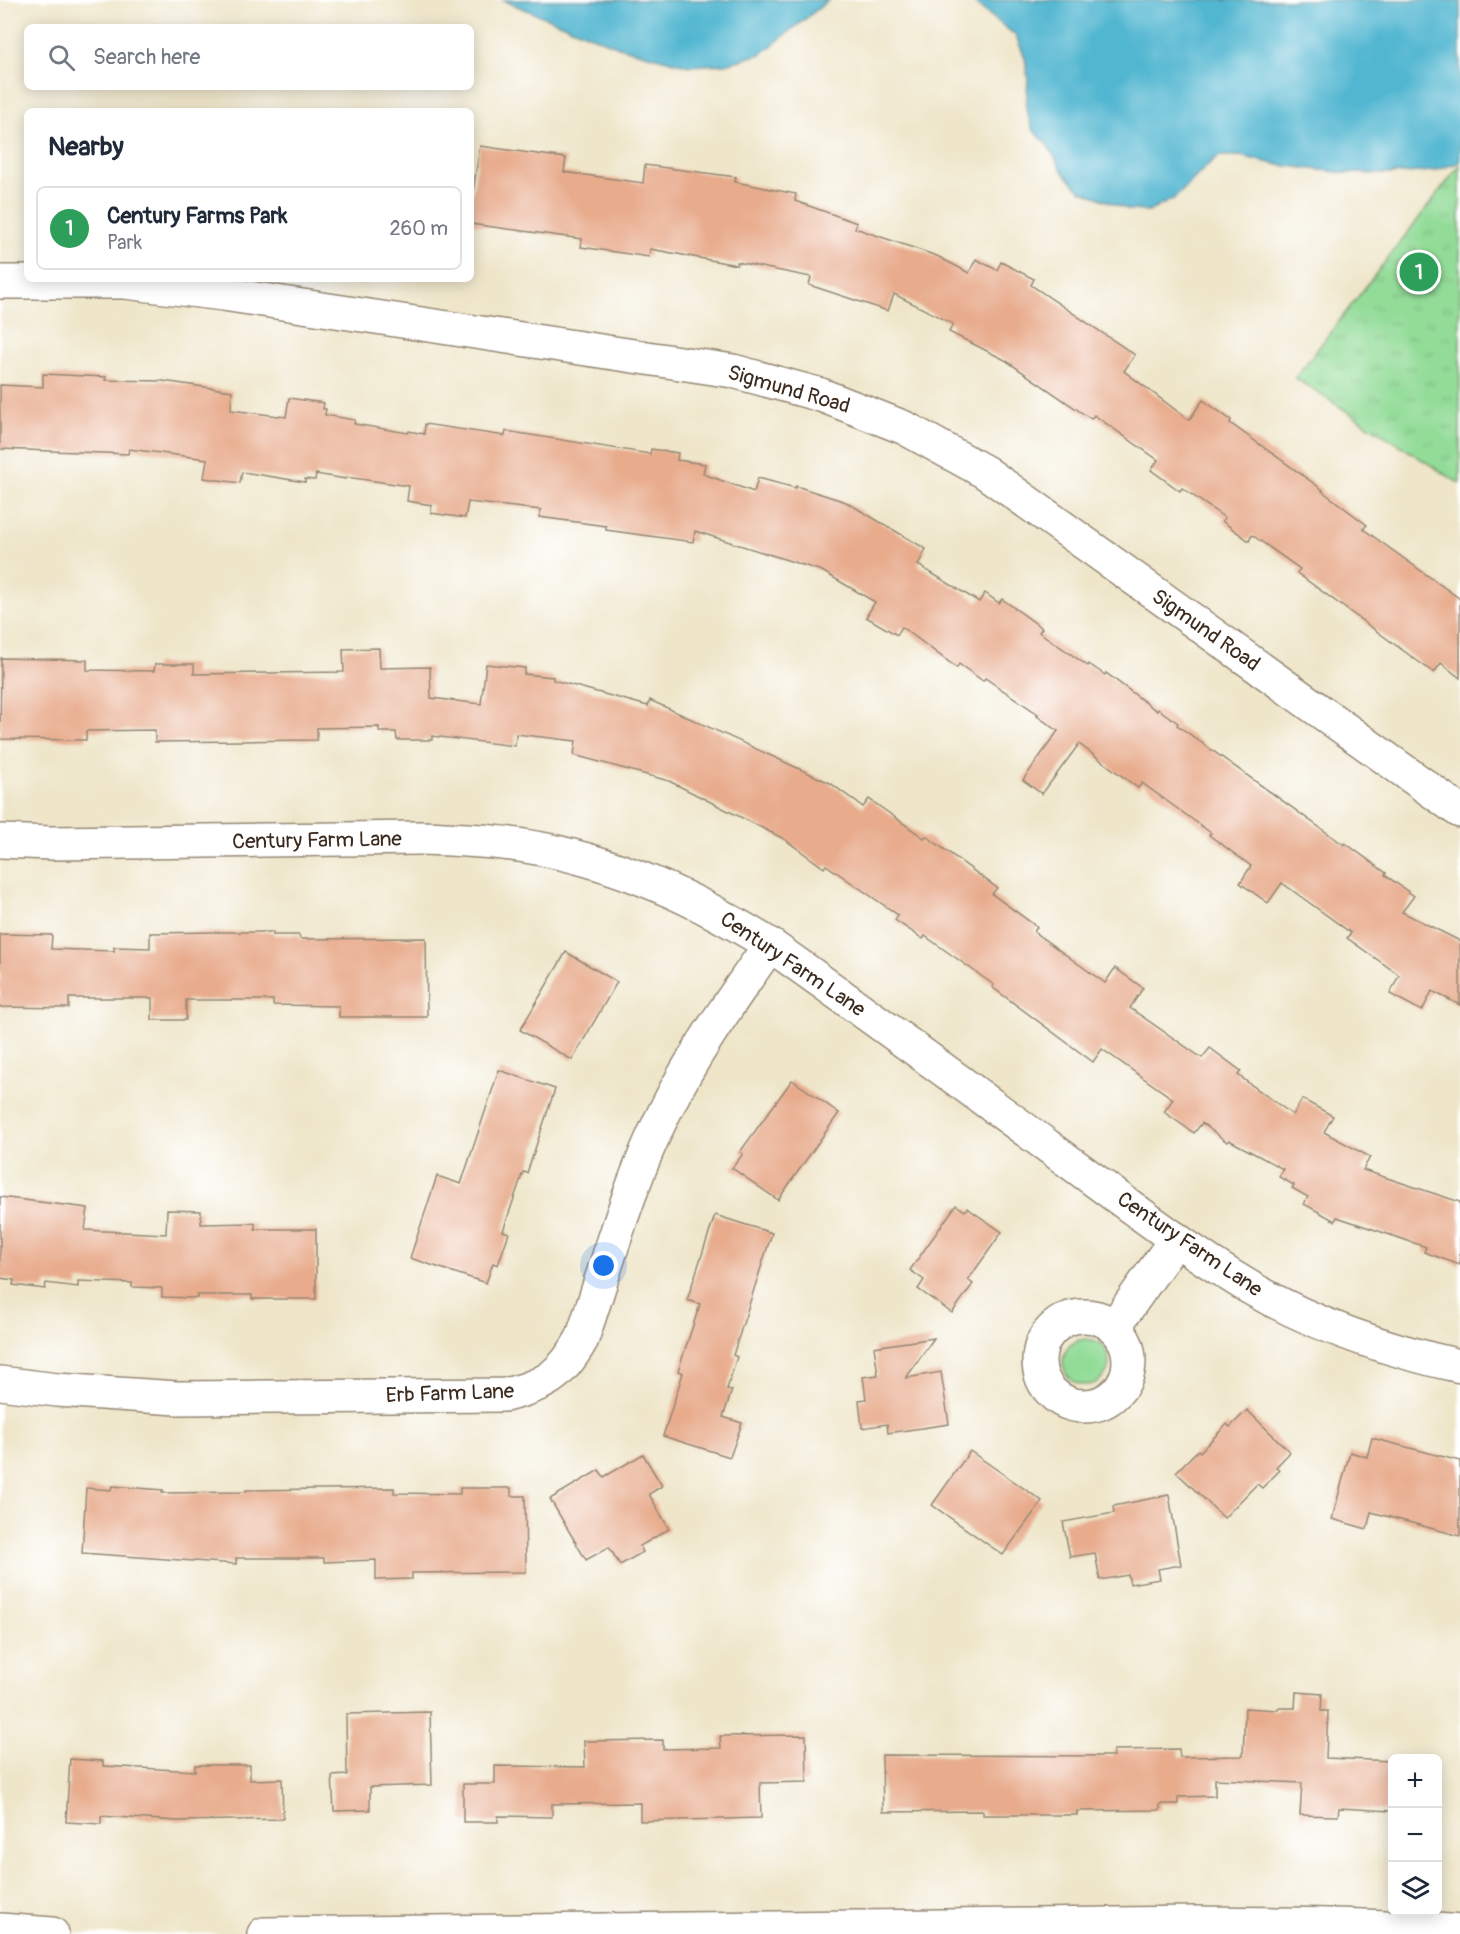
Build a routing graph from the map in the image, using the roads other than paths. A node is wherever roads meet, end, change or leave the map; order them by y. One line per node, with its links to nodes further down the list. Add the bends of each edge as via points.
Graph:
1 (24, 281): 2 (street, Sigmund Road)
2 (0, 282)
3 (125, 282): 4 (street, Sigmund Road, via 734,371 821,394 905,428 986,472)
4 (1460, 811)
5 (0, 841): 6 (street, Century Farm Lane, via 420,838 512,844 581,858 647,880 721,915)
6 (770, 945): 7 (street, Century Farm Lane); 10 (street, Erb Farm Lane, via 697,1053 665,1110 637,1175 582,1339 572,1358 533,1388 505,1395 177,1398)
7 (1176, 1239): 8 (street); 9 (street, Century Farm Lane, via 1250,1287 1297,1311 1370,1342)
8 (1114, 1328)
9 (1460, 1366)
10 (0, 1383)
11 (0, 1929): 14 (street)
12 (1154, 1929): 13 (street, via 1289,1924); 15 (street)
13 (1460, 1932)
14 (52, 1934)
15 (264, 1934)

